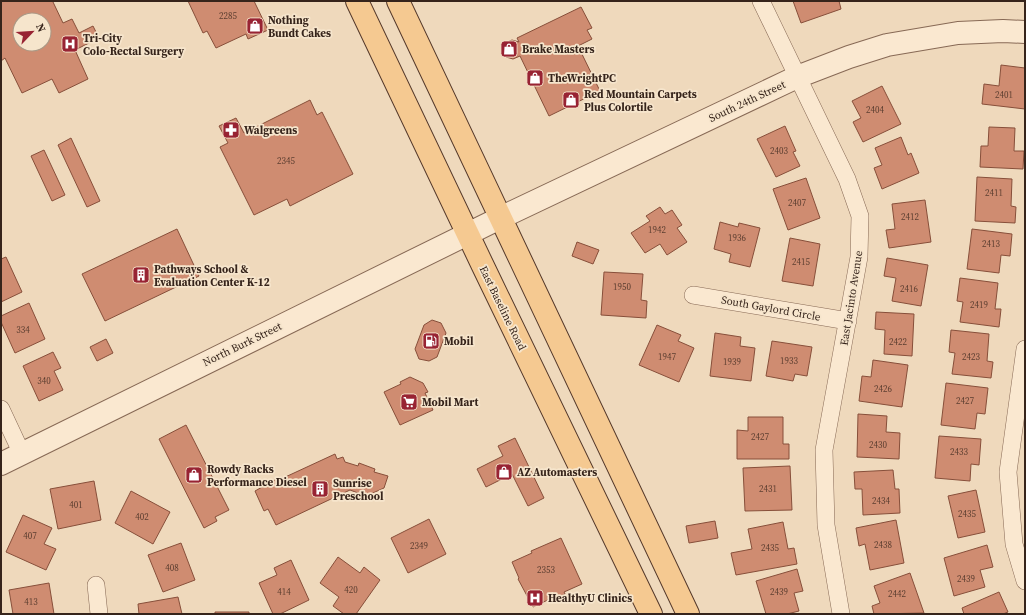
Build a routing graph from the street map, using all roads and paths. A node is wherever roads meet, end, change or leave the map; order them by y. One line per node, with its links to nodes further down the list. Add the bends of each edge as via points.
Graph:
1 (357, 1): 6 (main road, East Baseline Road)
2 (398, 1): 6 (main road, East Baseline Road)
3 (761, 1): 5 (street, East Jacinto Avenue)
4 (1025, 32): 5 (street, South 24th Street, via 958,33 887,45)
5 (797, 78): 6 (street, South 24th Street); 8 (street, East Jacinto Avenue, via 846,179 860,216 859,257)
6 (484, 226): 11 (street, North Burk Street); 16 (main road, East Baseline Road); 17 (main road, East Baseline Road)
7 (693, 295): 8 (street, South Gaylord Circle)
8 (848, 321): 18 (street, East Jacinto Avenue, via 824,450 826,525)
9 (1025, 348): 13 (street, via 1008,472 1014,544)
10 (1, 409): 11 (street)
11 (22, 454): 12 (street, North Burk Street)
12 (1, 464)
13 (1025, 581)
14 (96, 585): 15 (street)
15 (99, 614)
16 (651, 614)
17 (688, 614)
18 (841, 614)

